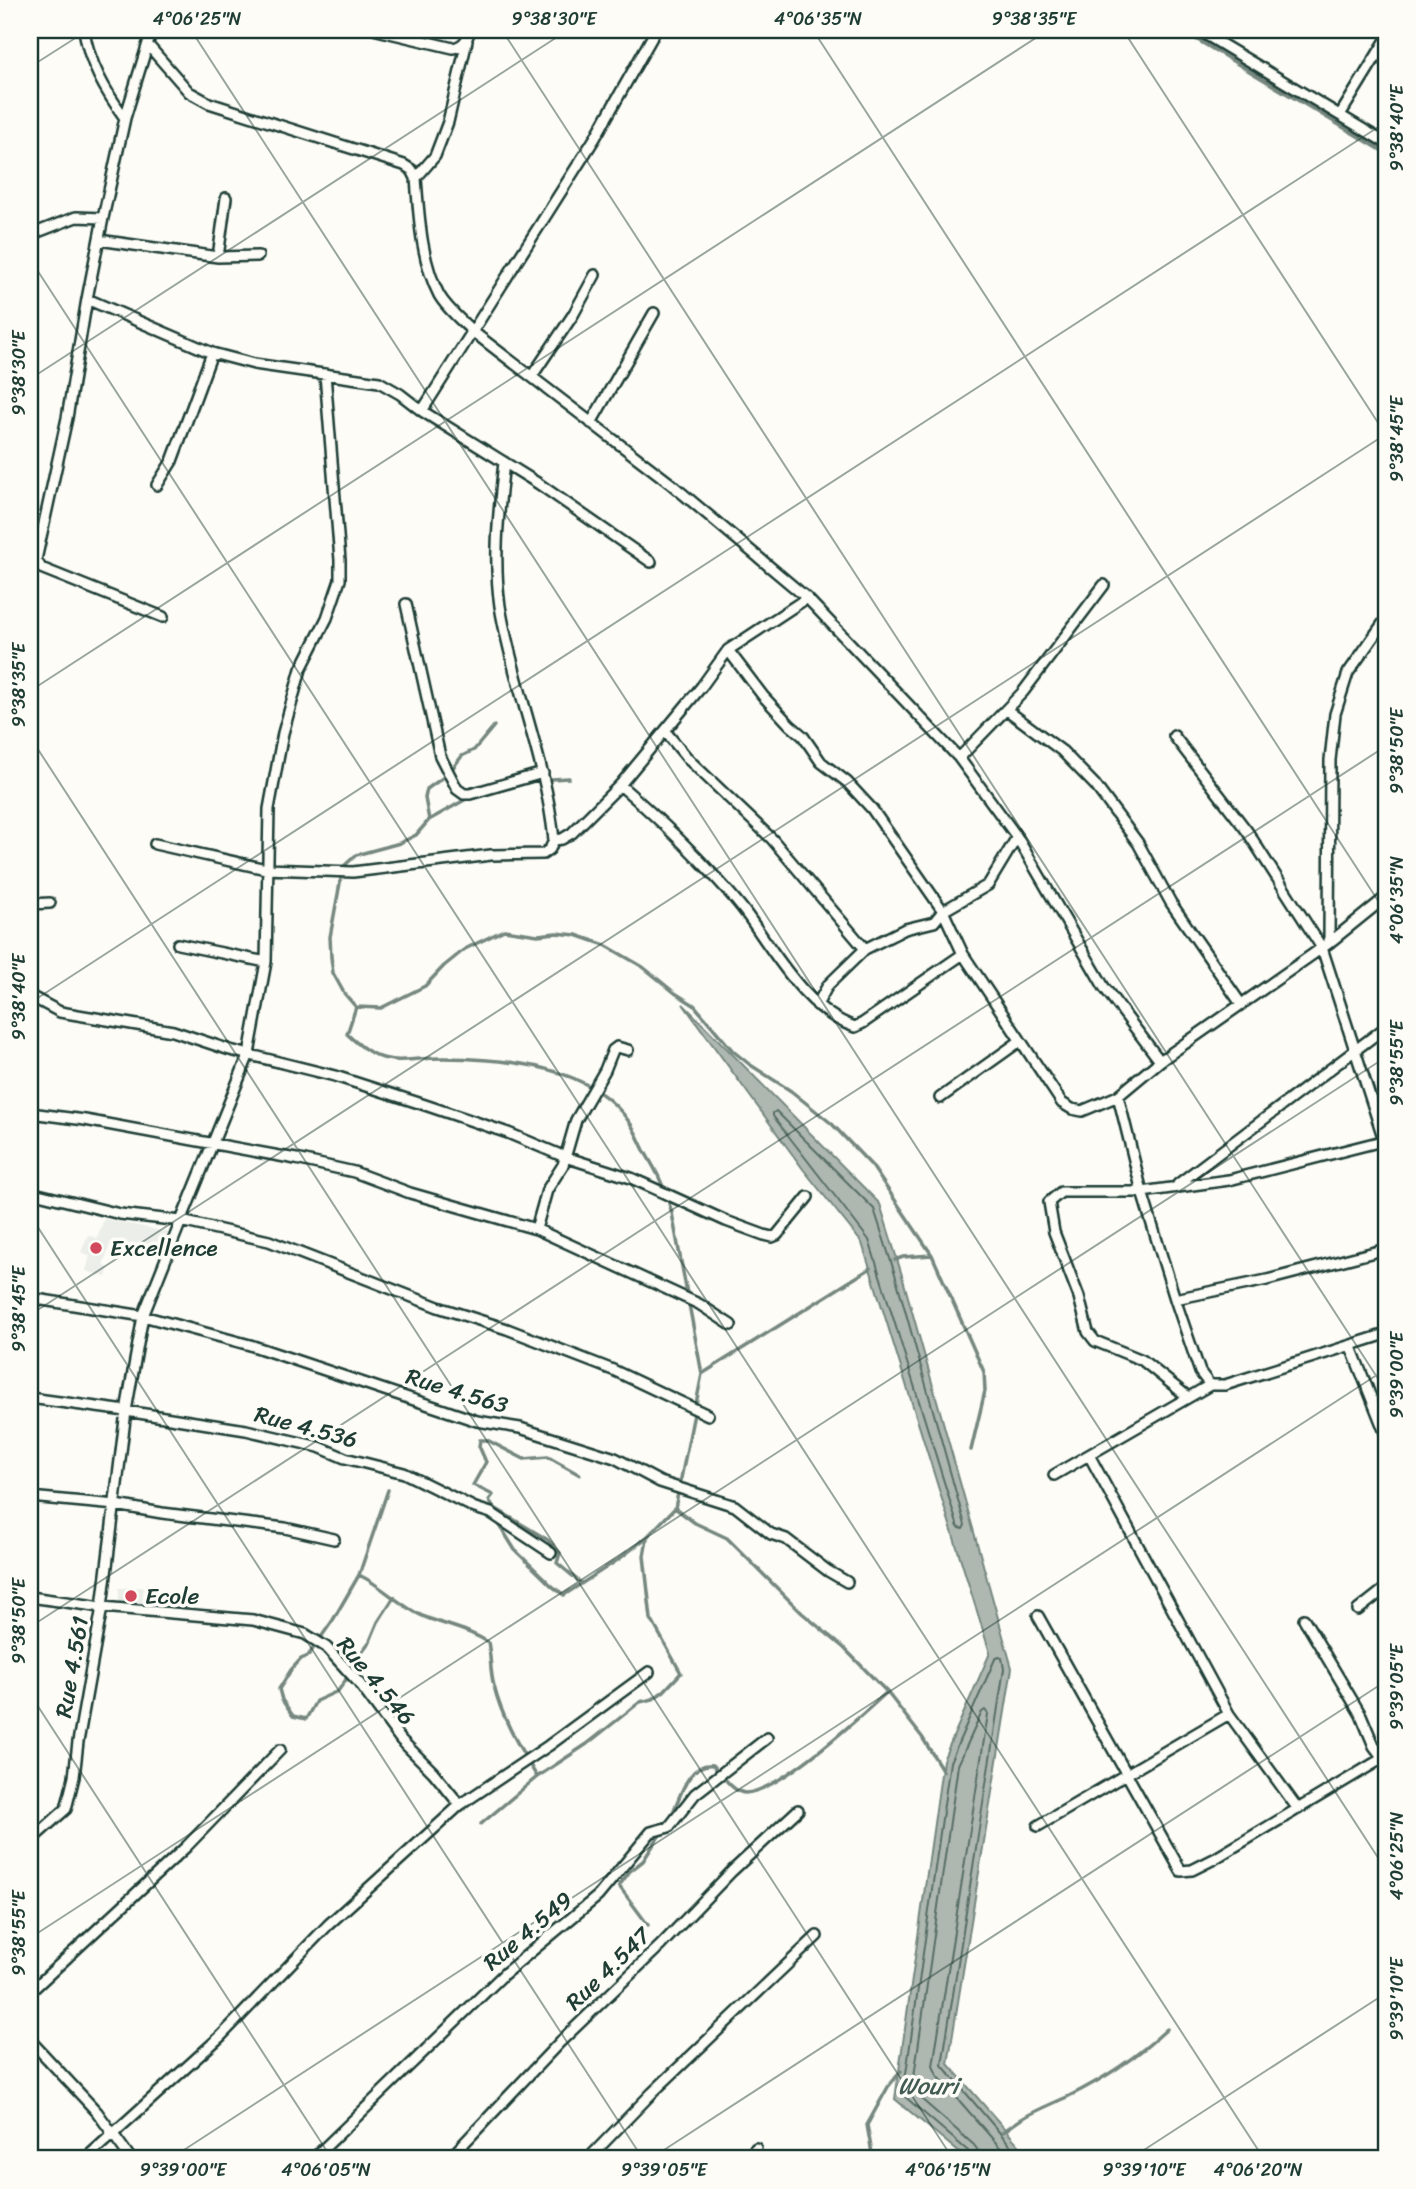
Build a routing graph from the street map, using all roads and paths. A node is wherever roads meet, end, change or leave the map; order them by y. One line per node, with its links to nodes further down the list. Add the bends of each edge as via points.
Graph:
1 (83, 30): 11 (street, via 96,73)
2 (152, 30): 9 (street)
3 (377, 30): 8 (street, via 453,48)
4 (470, 30): 8 (street)
5 (656, 30): 23 (street, via 596,138)
6 (1198, 30): 10 (street)
7 (1386, 40): 10 (street)
8 (467, 41): 13 (street, via 448,122 435,156)
9 (148, 45): 11 (street); 13 (street, via 189,92 209,103 404,165)
10 (1340, 115): 12 (street)
11 (125, 118): 15 (street)
12 (1386, 143)
13 (416, 178): 23 (street, via 425,259 440,296)
14 (226, 198): 19 (street)
15 (103, 218): 16 (street, via 76,217); 17 (street)
16 (30, 235)
17 (99, 240): 19 (street); 21 (street)
18 (258, 256): 19 (street)
19 (218, 257)
20 (595, 275): 26 (street)
21 (87, 299): 24 (street); 35 (street, via 36,560 41,568)
22 (654, 313): 28 (street)
23 (472, 331): 26 (street); 27 (street)
24 (212, 353): 25 (street); 30 (street, via 172,461)
25 (325, 374): 27 (street, via 379,382); 47 (street, via 340,580 301,669 282,733 270,809)
26 (532, 376): 28 (street)
27 (422, 411): 29 (street)
28 (592, 423): 33 (street)
29 (504, 462): 31 (street); 42 (street, via 496,538 500,604)
30 (158, 485)
31 (651, 562)
32 (1104, 585): 38 (street)
33 (807, 598): 37 (street); 41 (street)
34 (406, 604): 42 (street, via 440,756 457,789 470,794)
35 (163, 617)
36 (1386, 620): 53 (street, via 1348,673 1335,714)
37 (729, 650): 39 (street); 51 (street, via 821,762 872,808)
38 (1007, 710): 41 (street); 58 (street, via 1062,751 1095,785)
39 (665, 731): 43 (street); 54 (street, via 772,839)
40 (1174, 736): 53 (street, via 1247,831)
41 (959, 758): 44 (street)
42 (543, 773): 45 (street)
43 (620, 785): 45 (street, via 572,833); 59 (street, via 706,867)
44 (1017, 837): 51 (street, via 988,885); 65 (street, via 1104,987)
45 (554, 839): 47 (street, via 543,854 491,855 353,872)
46 (155, 844): 47 (street)
47 (267, 869): 56 (street)
48 (1386, 897): 53 (street)
49 (50, 903): 50 (street)
50 (30, 904)
51 (943, 911): 54 (street, via 934,922 905,929); 55 (street)
52 (178, 944): 56 (street)
53 (1325, 946): 58 (street); 63 (street)
54 (865, 949): 59 (street, via 828,985)
55 (963, 954): 59 (street, via 855,1027); 61 (street)
56 (266, 962): 64 (street)
57 (30, 996): 64 (street, via 60,1012 173,1031)
58 (1241, 1004): 65 (street)
59 (817, 1005)
60 (1386, 1027): 63 (street)
61 (1020, 1041): 66 (street, via 1062,1102 1072,1109 1082,1111); 67 (street)
62 (628, 1050): 71 (street, via 612,1050 576,1119)
63 (1354, 1052): 69 (street); 72 (street)
64 (249, 1054): 70 (street); 71 (street, via 425,1105)
65 (1160, 1061): 66 (street)
66 (1118, 1096): 74 (street)
67 (940, 1098)
68 (30, 1113): 70 (street)
69 (1386, 1142): 72 (street, via 1229,1180)
70 (212, 1143): 76 (street); 77 (street, via 354,1172)
71 (565, 1157): 75 (street, via 631,1178 772,1237); 77 (street, via 547,1190)
72 (1175, 1186): 74 (street)
73 (30, 1192): 76 (street, via 120,1214)
74 (1142, 1192): 80 (street); 86 (street, via 1061,1192 1049,1202 1054,1232 1095,1341 1142,1360)
75 (808, 1197)
76 (181, 1221): 81 (street); 89 (street, via 268,1241 612,1370)
77 (536, 1229): 82 (street, via 699,1304)
78 (1386, 1249): 80 (street)
79 (30, 1298): 81 (street, Rue 4.563)
80 (1175, 1299): 85 (street, via 1200,1372)
81 (143, 1316): 88 (street); 97 (street, Rue 4.563, via 295,1359 477,1421 520,1428 615,1458 666,1485 736,1506)
82 (731, 1325)
83 (1386, 1334): 84 (street)
84 (1351, 1347): 85 (street, via 1225,1385); 90 (street)
85 (1210, 1385): 86 (street)
86 (1188, 1397): 91 (street)
87 (30, 1398): 88 (street, Rue 4.536)
88 (126, 1411): 94 (street); 96 (street, Rue 4.536, via 246,1430 384,1467 491,1513)
89 (708, 1415)
90 (1386, 1435)
91 (1089, 1455): 92 (street); 105 (street)
92 (1054, 1475)
93 (30, 1497): 94 (street)
94 (116, 1505): 95 (street); 100 (street)
95 (334, 1539)
96 (551, 1553)
97 (847, 1582)
98 (1386, 1588): 101 (street)
99 (30, 1597): 100 (street, Rue 4.546)
100 (102, 1607): 110 (street, Rue 4.546, via 253,1620 305,1634 326,1647 359,1683 401,1740); 114 (street, Rue 4.561, via 66,1809)
101 (1358, 1610)
102 (1038, 1616): 109 (street)
103 (1304, 1619): 108 (street)
104 (649, 1672): 110 (street)
105 (1228, 1714): 109 (street); 111 (street)
106 (767, 1738): 123 (street, Rue 4.549, via 695,1794 669,1827 651,1832 586,1907 504,1974)
107 (280, 1750): 116 (street, via 187,1846)
108 (1385, 1758): 111 (street)
109 (1126, 1776): 111 (street, via 1181,1871 1214,1859); 113 (street)
110 (460, 1805): 118 (street, via 328,1925 222,2036)
111 (1298, 1809)
112 (799, 1810): 120 (street, Rue 4.547, via 560,2042)
113 (1038, 1826)
114 (30, 1842)
115 (817, 1936): 124 (street)
116 (30, 1992)
117 (30, 2040): 118 (street)
118 (114, 2133): 121 (street); 122 (street)
119 (756, 2148): 125 (street)
120 (456, 2157)
121 (85, 2159)
122 (131, 2159)
123 (313, 2159)
124 (588, 2159)
125 (746, 2159)

